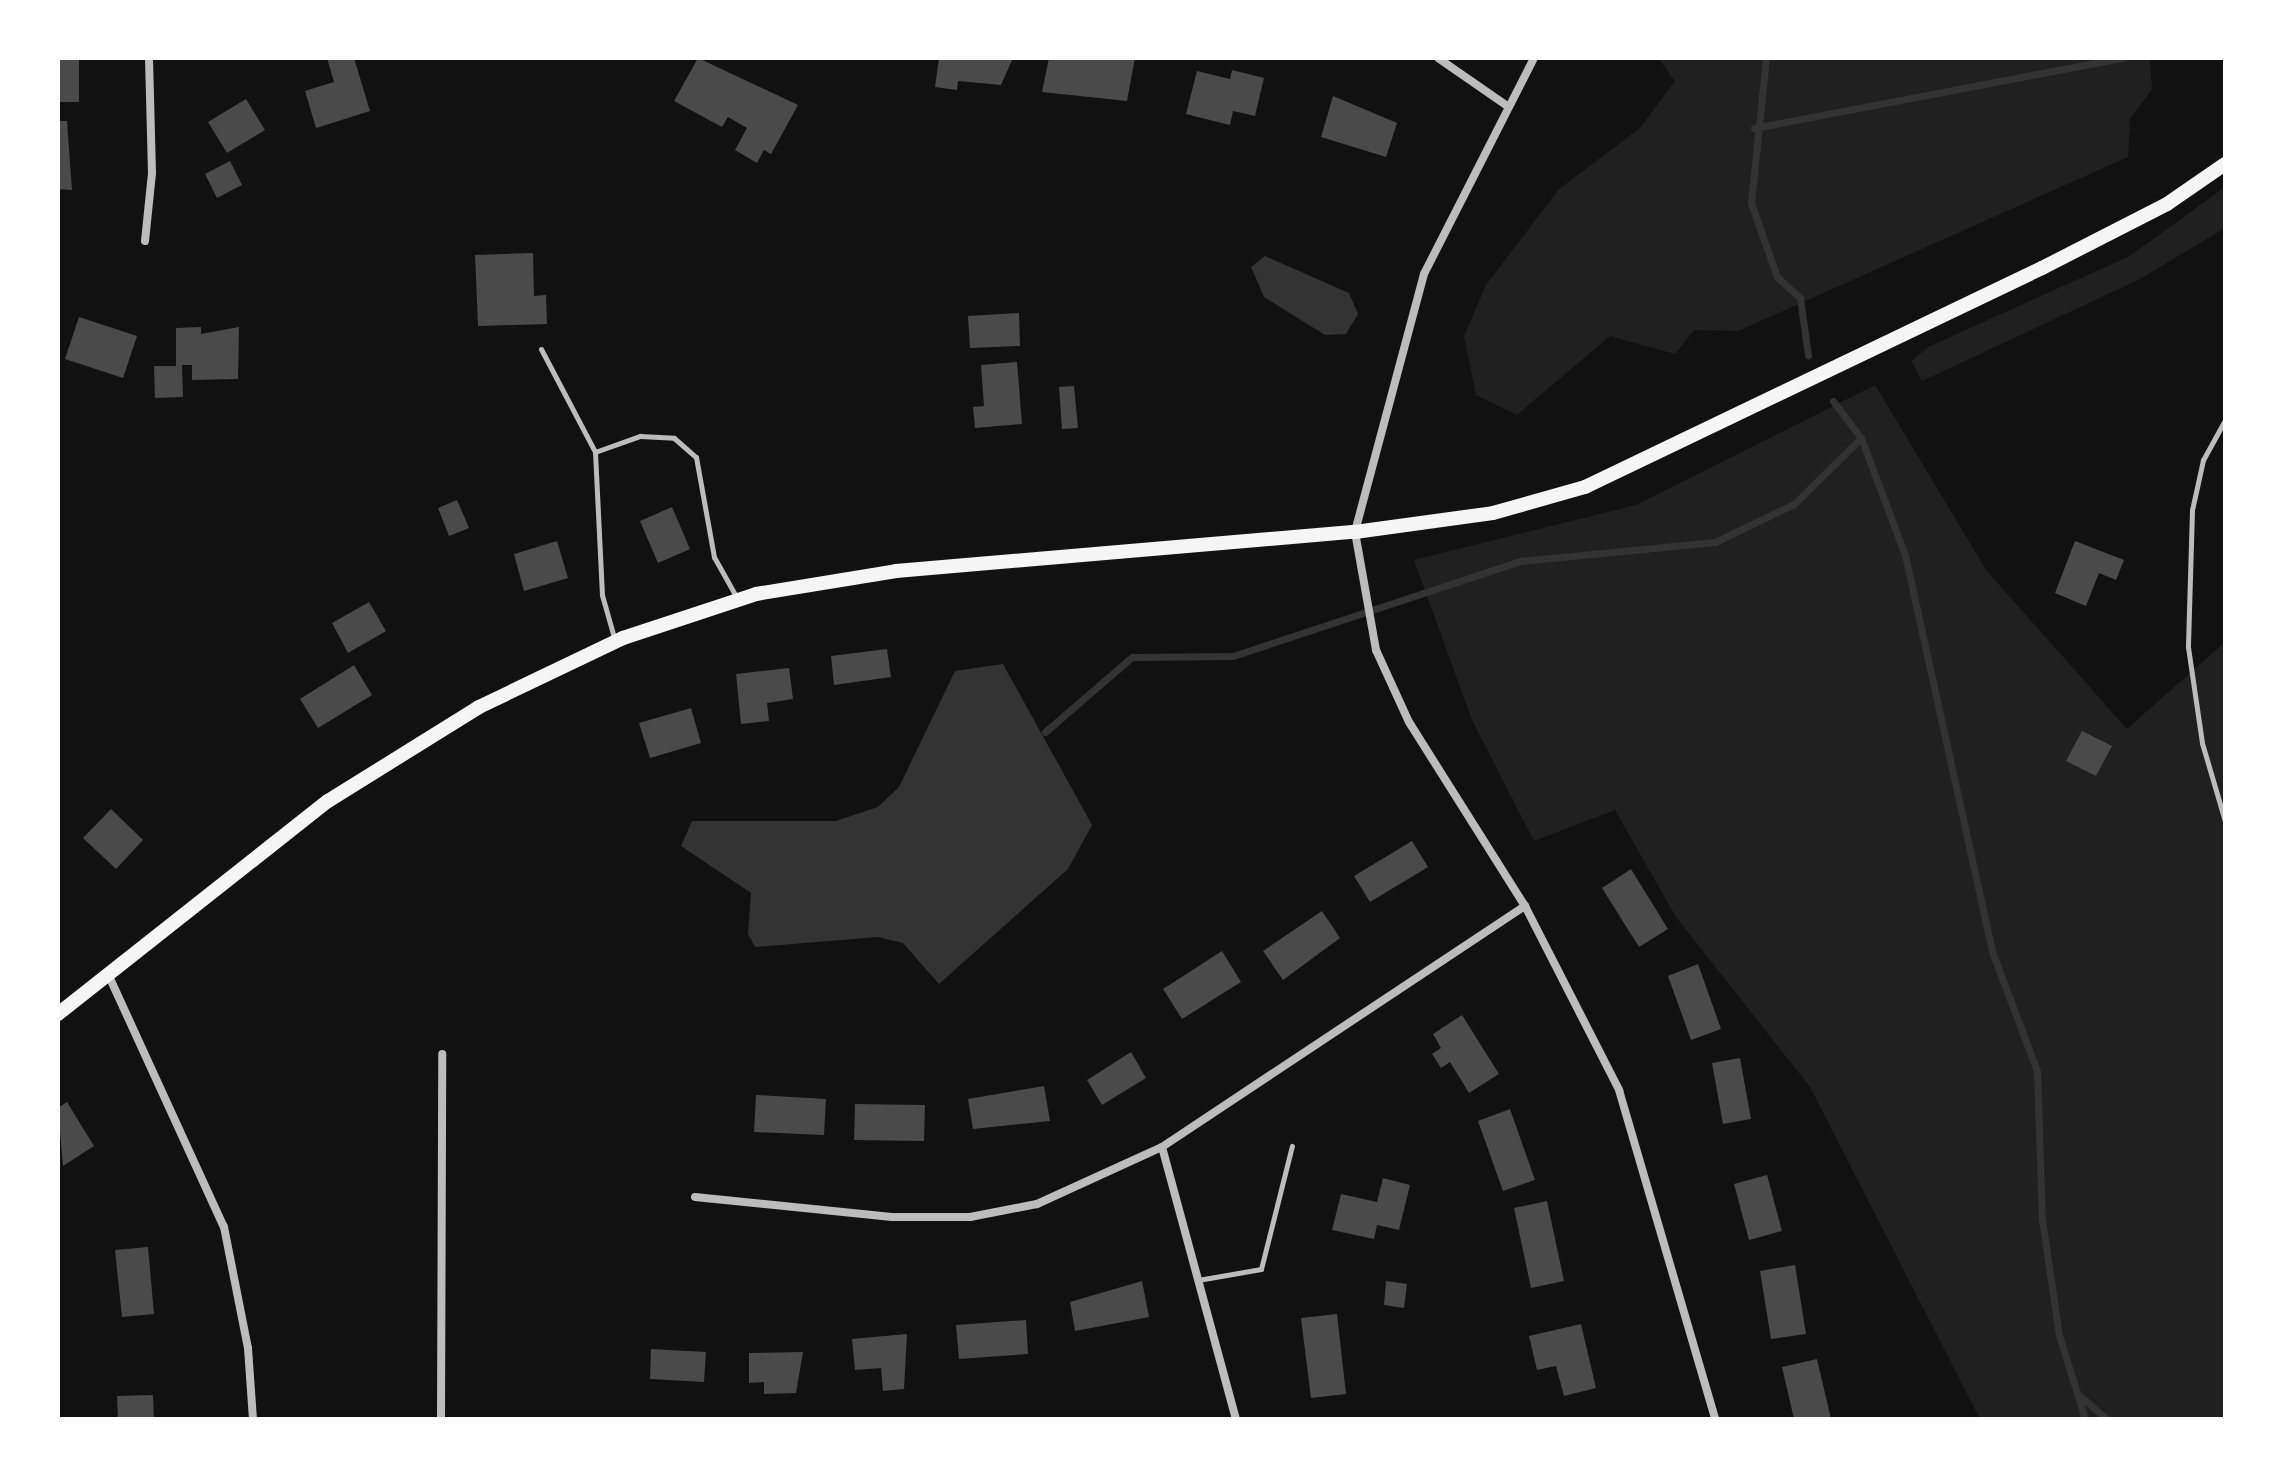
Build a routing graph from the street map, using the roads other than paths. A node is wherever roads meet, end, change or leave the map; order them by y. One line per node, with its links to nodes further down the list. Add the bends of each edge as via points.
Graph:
1 (149, 58): 6 (street, via 152,173)
2 (1438, 58): 4 (street)
3 (1534, 58): 4 (street)
4 (1506, 105): 10 (street, via 1424,274)
5 (2225, 164): 10 (main road, via 2167,204 2042,268 1585,487 1493,513)
6 (145, 241)
7 (541, 349): 9 (lane)
8 (2225, 420): 13 (lane, via 2203,460 2192,510 2188,647 2202,743)
9 (595, 452): 11 (lane, via 640,436 674,438 696,457 714,557); 12 (lane, via 602,595)
10 (1355, 532): 11 (main road, via 896,571); 14 (street, via 1376,650 1409,722)
11 (738, 600): 12 (main road)
12 (615, 642): 15 (main road, via 479,707 328,801)
13 (2225, 821)
14 (1525, 906): 19 (street); 25 (street, via 1619,1090)
15 (108, 974): 16 (main road); 22 (street, via 224,1227 246,1334)
16 (58, 1014)
17 (442, 1054): 23 (street)
18 (1292, 1146): 21 (lane, via 1261,1269)
19 (1162, 1147): 20 (street, via 1037,1204 970,1217); 21 (street)
20 (695, 1197)
21 (1198, 1280): 24 (street)
22 (253, 1419)
23 (441, 1419)
24 (1236, 1419)
25 (1715, 1419)

